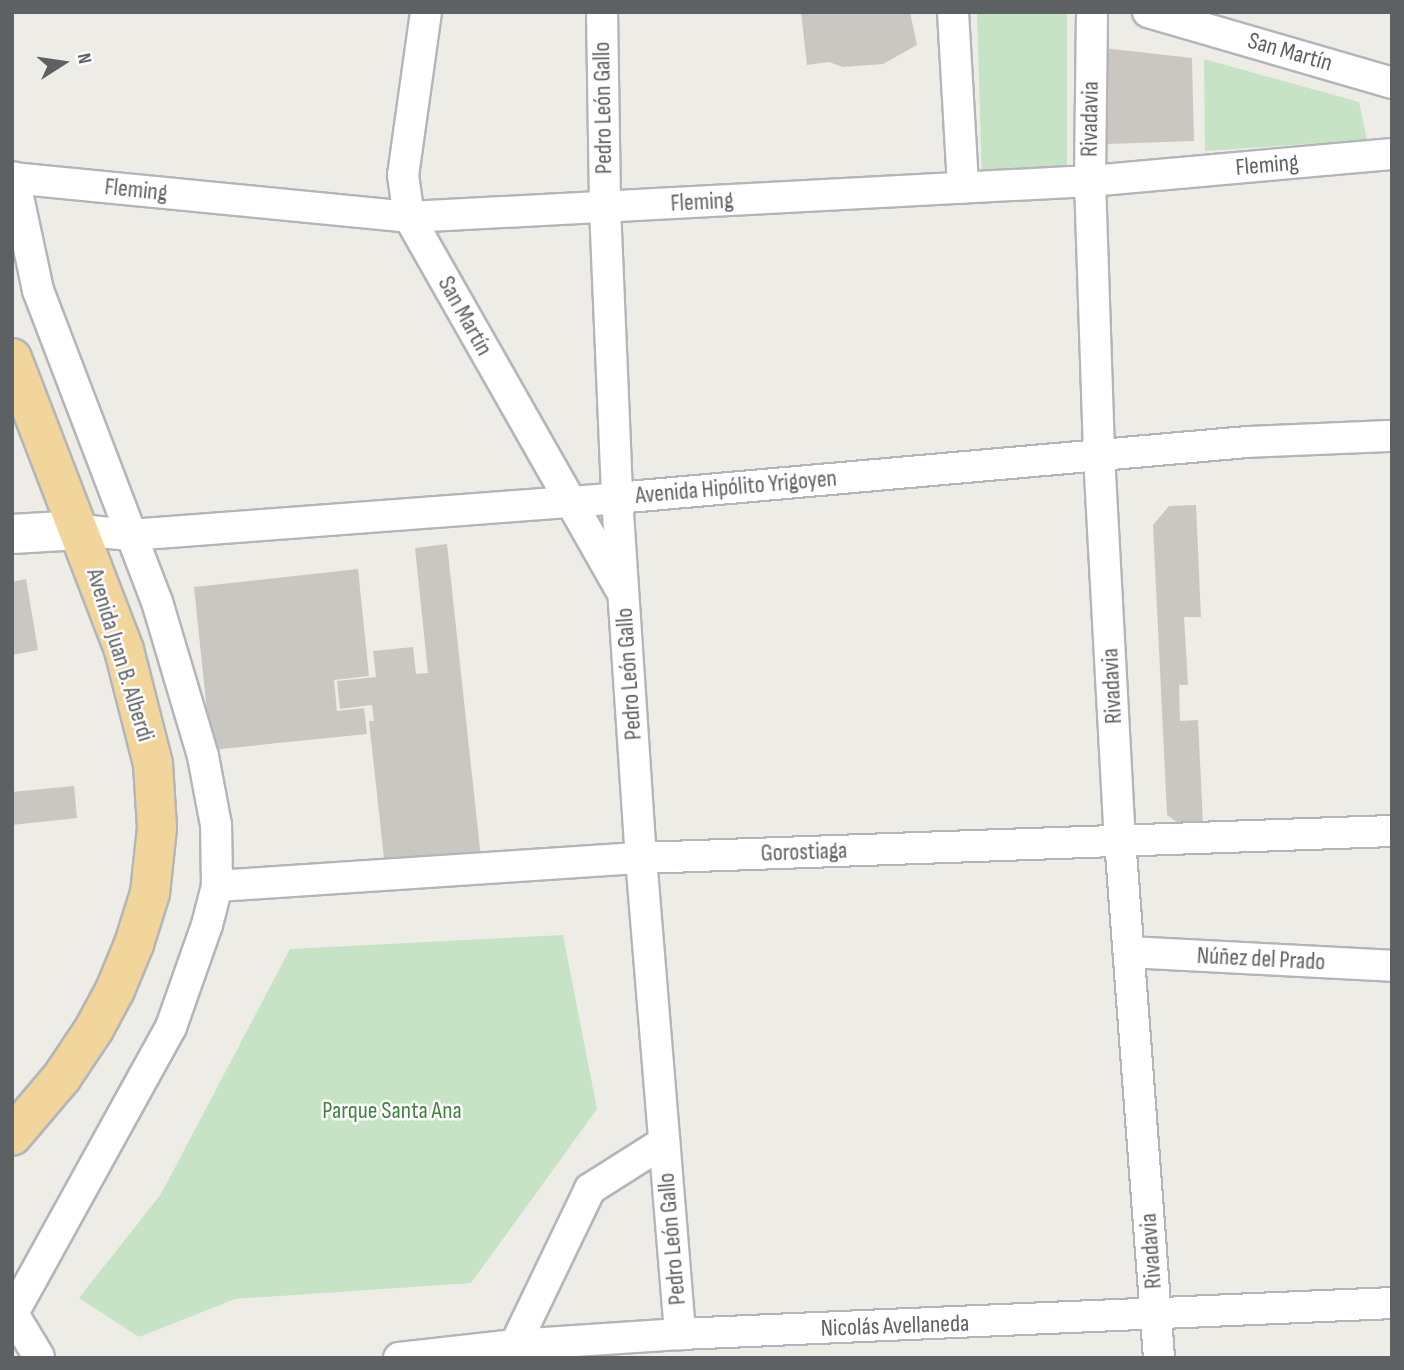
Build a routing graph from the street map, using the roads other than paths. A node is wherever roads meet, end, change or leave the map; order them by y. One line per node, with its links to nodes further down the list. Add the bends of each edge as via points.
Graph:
1 (426, 12): 12 (street, San Martín, via 402,175)
2 (602, 12): 11 (street, Pedro León Gallo)
3 (953, 12): 10 (street)
4 (1092, 12): 9 (street, Rivadavia)
5 (1148, 12): 6 (street, San Martín)
6 (1392, 83)
7 (1392, 154): 9 (street, Fleming)
8 (13, 178): 12 (street, Fleming); 20 (street, via 38,290)
9 (1090, 181): 10 (street, Fleming); 15 (street, Rivadavia)
10 (963, 188): 11 (street, Fleming)
11 (605, 207): 12 (street, Fleming); 16 (street, Pedro León Gallo)
12 (409, 217): 17 (street, San Martín)
13 (12, 358): 19 (highway, Avenida Juan B. Alberdi)
14 (1392, 436): 15 (street, Avenida Hipólito Yrigoyen)
15 (1099, 455): 16 (street, Avenida Hipólito Yrigoyen); 23 (street, Rivadavia)
16 (617, 498): 17 (street, Avenida Hipólito Yrigoyen); 21 (street, Pedro León Gallo)
17 (569, 500): 20 (street, Avenida Hipólito Yrigoyen); 21 (street, San Martín)
18 (14, 529): 19 (street)
19 (80, 530): 20 (street, Avenida Hipólito Yrigoyen); 28 (highway, Avenida Juan B. Alberdi, via 145,723 156,803 155,860 142,920 115,990 62,1077)
20 (130, 535): 25 (street, via 157,602 203,757 216,825)
21 (624, 596): 24 (street, Pedro León Gallo)
22 (1392, 831): 23 (street, Gorostiaga)
23 (1120, 839): 24 (street, Gorostiaga); 26 (street, Rivadavia)
24 (641, 858): 25 (street, Gorostiaga); 29 (street, Pedro León Gallo)
25 (217, 886): 31 (street, via 172,1027)
26 (1129, 952): 27 (street, Núñez del Prado); 32 (street, Rivadavia)
27 (1392, 966)
28 (12, 1136)
29 (664, 1142): 33 (street, Pedro León Gallo); 35 (street, via 590,1189)
30 (1392, 1303): 32 (street, Nicolás Avellaneda)
31 (13, 1314): 36 (street)
32 (1156, 1315): 33 (street, Nicolás Avellaneda); 38 (street, Rivadavia)
33 (680, 1335): 35 (street, Nicolás Avellaneda)
34 (12, 1347): 36 (street)
35 (514, 1351): 37 (street, Nicolás Avellaneda)
36 (40, 1357)
37 (399, 1358)
38 (1159, 1358)

